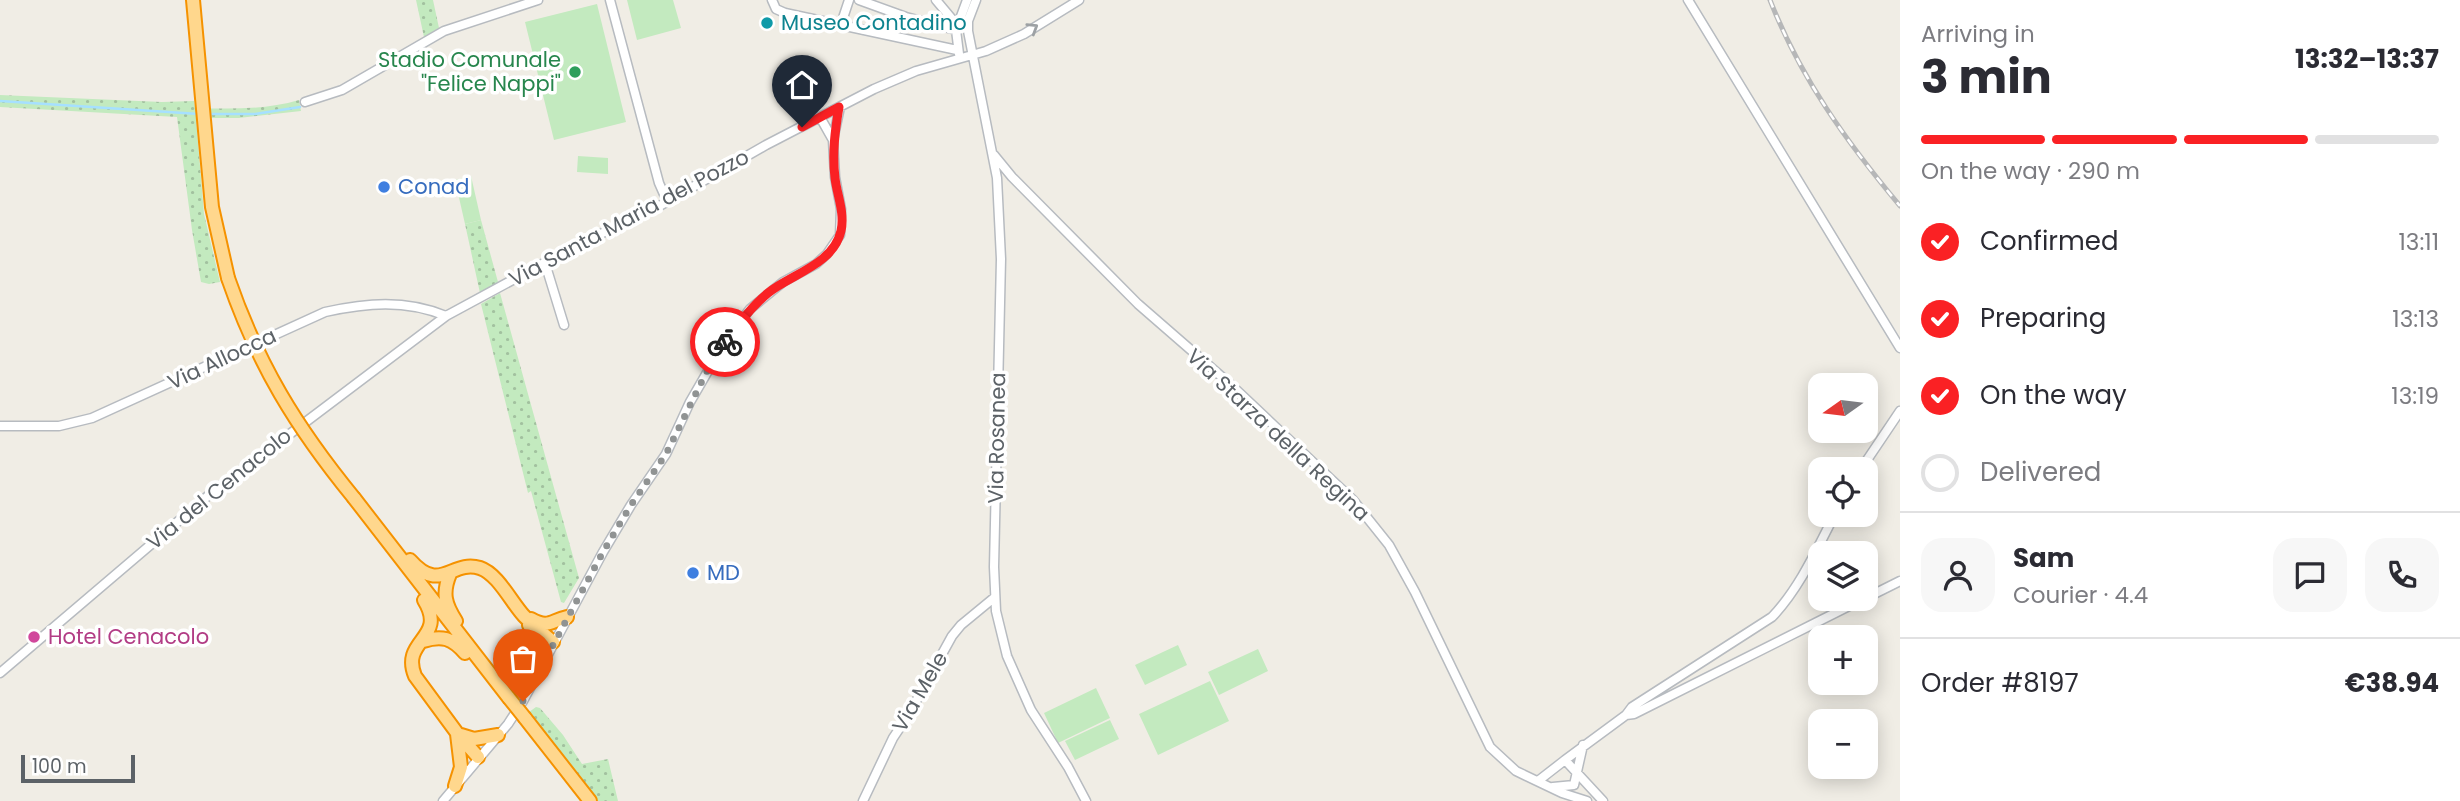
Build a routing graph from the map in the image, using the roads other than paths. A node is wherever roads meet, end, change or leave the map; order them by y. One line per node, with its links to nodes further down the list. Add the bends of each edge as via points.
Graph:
1 (193, 0): 30 (highway, bridge, via 212,206 228,278 279,395)
2 (538, 0): 16 (street, via 443,31 342,90)
3 (610, 0): 21 (street)
4 (772, 0): 12 (street, via 776,9 785,13)
5 (849, 0): 12 (street)
6 (859, 0): 13 (street)
7 (936, 0): 13 (street)
8 (967, 0): 13 (street)
9 (976, 0): 15 (street, Via Rosanea, via 968,21)
10 (1079, 0): 15 (street, Via Santa Maria del Pozzo, one-way to 10, via 1024,34)
11 (1688, 0): 25 (street)
12 (841, 24): 14 (street)
13 (957, 28): 14 (street)
14 (959, 54): 15 (street, Via Santa Maria del Pozzo); 17 (street, Via Santa Maria del Pozzo)
15 (972, 56): 20 (street, Via Rosanea)
16 (305, 102)
17 (839, 107): 18 (street, Via Santa Maria del Pozzo); 19 (street)
18 (820, 117): 19 (street); 21 (street, Via Santa Maria del Pozzo)
19 (833, 140): 38 (street, via 842,223 834,246 816,264 783,282 750,309 723,345 666,454)
20 (994, 155): 35 (street, Via Rosanea, via 1000,259); 52 (street, Via Starza della Regina, via 1138,304 1353,500 1389,545 1490,747 1516,771)
21 (667, 201): 22 (street, Via Santa Maria del Pozzo)
22 (545, 262): 23 (street, Via Santa Maria del Pozzo); 24 (street)
23 (446, 316): 27 (street, Via Allocca, via 426,307 391,304 359,304 325,312 92,418 59,426); 43 (street, Via del Cenacolo, via 209,495)
24 (564, 325)
25 (1900, 348)
26 (1900, 411): 28 (street)
27 (0, 426)
28 (1869, 457)
29 (1828, 527): 45 (street, via 1772,618)
30 (379, 531): 31 (highway); 32 (highway, via 425,574)
31 (395, 552): 39 (highway, via 430,610 431,625); 41 (highway)
32 (450, 574): 37 (highway, via 472,566 482,569); 41 (highway, via 446,602)
33 (1900, 581): 34 (street)
34 (1878, 592)
35 (995, 597): 57 (street, Via Mele, via 952,636 893,738); 58 (street, Via Rosanea, via 1007,656 1031,710)
36 (1839, 611): 45 (street)
37 (524, 615): 38 (highway, via 540,624); 40 (highway); 42 (highway, via 538,642)
38 (567, 617): 40 (street)
39 (423, 641): 44 (highway, via 440,637 456,642); 46 (highway, via 414,649 411,667)
40 (552, 642): 42 (street)
41 (476, 655): 44 (highway)
42 (538, 670): 47 (street)
43 (0, 673)
44 (498, 683): 56 (highway, bridge)
45 (1626, 715): 48 (street)
46 (457, 733): 47 (highway, via 474,739); 49 (highway); 53 (highway, via 461,767)
47 (498, 735): 49 (street)
48 (1583, 745): 50 (street); 51 (street)
49 (478, 757): 53 (street)
50 (1565, 760): 51 (street); 52 (street)
51 (1578, 772): 54 (street, via 1574,785); 60 (street)
52 (1538, 780): 54 (street, Via Starza della Regina)
53 (455, 786): 55 (street)
54 (1553, 787): 59 (street, Via Starza della Regina)
55 (443, 801)
56 (590, 801)
57 (863, 801)
58 (1086, 801)
59 (1587, 801)
60 (1603, 801)

